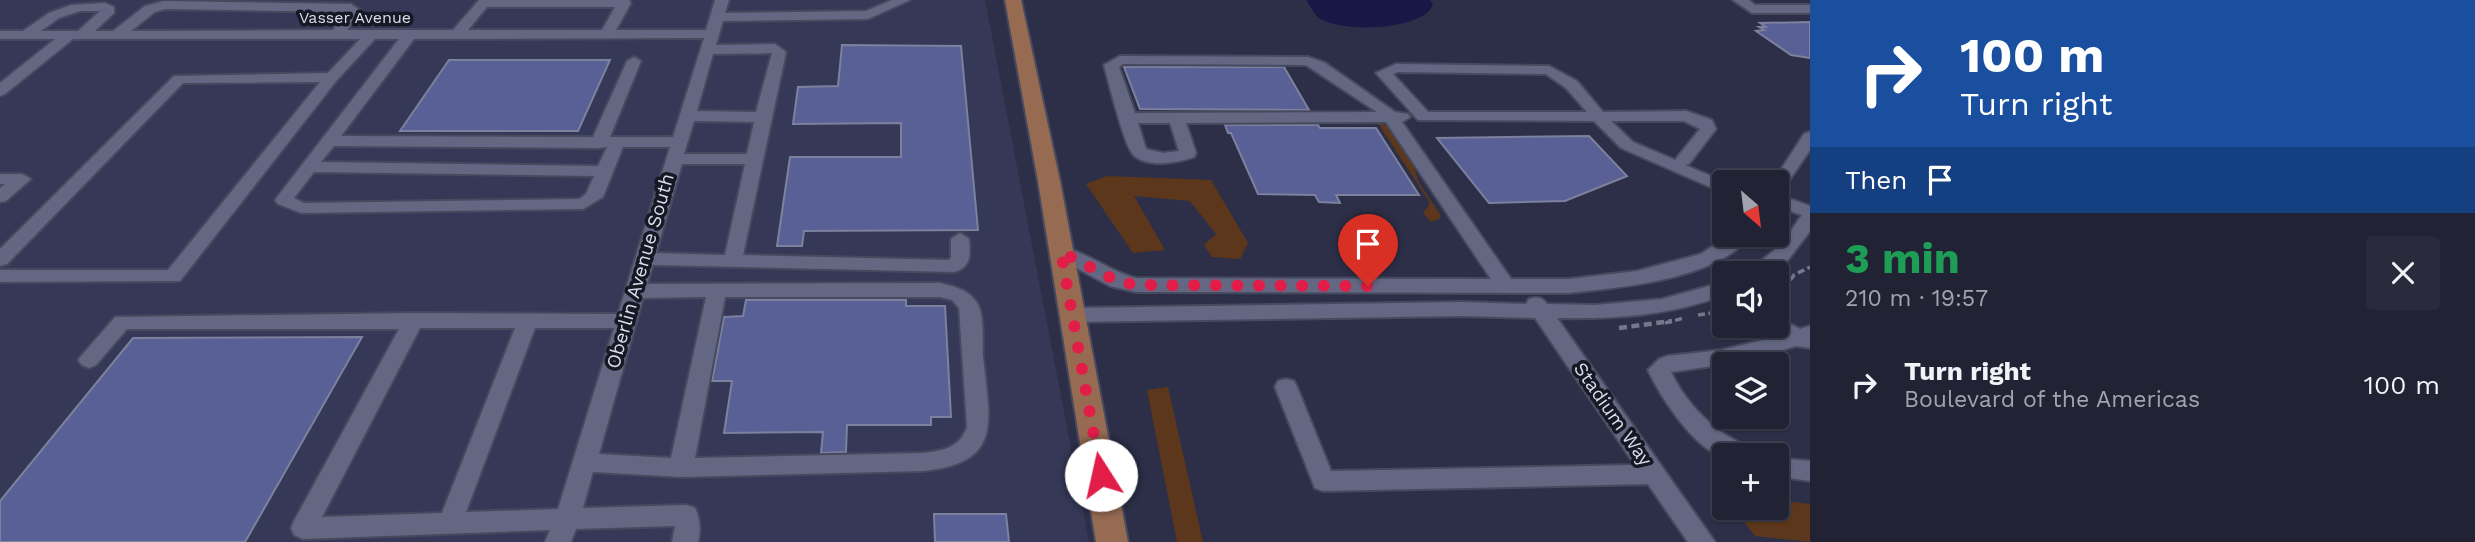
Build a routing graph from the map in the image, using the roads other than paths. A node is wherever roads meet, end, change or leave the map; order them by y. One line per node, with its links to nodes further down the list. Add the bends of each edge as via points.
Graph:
1 (903, 0): 8 (street, via 868,15)
2 (1013, 0): 45 (main road)
3 (1740, 0): 7 (street, via 1752,9)
4 (479, 1): 5 (street); 12 (street)
5 (628, 2): 17 (street)
6 (159, 3): 9 (street, via 351,8 354,11); 16 (street)
7 (1810, 9)
8 (714, 25): 17 (street, Vasser Avenue); 21 (street, Oberlin Avenue South); 22 (street, via 779,52)
9 (337, 34): 10 (street, Vasser Avenue); 16 (street, Vasser Avenue)
10 (372, 34): 11 (street, Vasser Avenue); 19 (street)
11 (410, 34): 12 (street, Vasser Avenue); 29 (lane)
12 (457, 34): 17 (street, Vasser Avenue)
13 (0, 35): 14 (street, Vasser Avenue)
14 (26, 35): 15 (street, Vasser Avenue); 15 (street, via 59,11 106,7 102,19)
15 (75, 35): 16 (street, Vasser Avenue); 20 (street)
16 (116, 35)
17 (606, 35)
18 (634, 61): 30 (street)
19 (332, 77): 47 (street, via 179,79); 50 (street, via 173,276)
20 (0, 91)
21 (687, 116): 22 (street); 31 (street, Oberlin Avenue South)
22 (763, 117): 32 (street)
23 (1391, 117): 24 (street); 25 (street, Stadium Way, via 1308,61 1120,60 1111,65); 26 (street); 51 (street, Stadium Way)
24 (1424, 117): 27 (street); 27 (street, via 1385,77 1385,71 1549,69 1561,75)
25 (1129, 118): 26 (street); 26 (street, via 1139,151 1150,157 1188,153)
26 (1176, 118)
27 (1607, 123): 33 (street, via 1641,145); 33 (lane, via 1686,116 1706,123 1708,129); 39 (street, via 1616,137 1642,153)
28 (1810, 137): 35 (street)
29 (328, 141): 30 (street); 34 (lane)
30 (607, 144): 31 (street); 36 (lane)
31 (676, 150): 32 (street); 46 (street, Oberlin Avenue South)
32 (754, 159): 48 (street)
33 (1683, 160): 37 (street)
34 (308, 167): 36 (street); 36 (lane, via 284,200 301,208 583,204 594,197)
35 (1789, 170)
36 (605, 171)
37 (1712, 171)
38 (0, 179): 40 (street, via 22,179)
39 (1712, 182)
40 (0, 197)
41 (1789, 205): 42 (street)
42 (1810, 214): 49 (street, via 1794,244)
43 (960, 239): 48 (street, via 961,259 954,266)
44 (1722, 247): 51 (street, via 1697,263 1635,279)
45 (1061, 252): 51 (street, via 1117,281 1136,285); 56 (main road)
46 (643, 259): 48 (street); 53 (street, Oberlin Avenue South)
47 (0, 260)
48 (733, 260)
49 (1776, 261)
50 (0, 276)
51 (1514, 286): 55 (street, Stadium Way)
52 (717, 290): 53 (street); 66 (street); 66 (street, via 940,290 959,295 968,306 976,438 957,455 940,460)
53 (635, 291): 59 (street, Oberlin Avenue South)
54 (1712, 294): 55 (street, via 1660,305)
55 (1540, 310): 56 (street); 69 (street, Stadium Way)
56 (1072, 315): 74 (main road)
57 (414, 320): 58 (street); 62 (street, via 122,323); 71 (street, via 303,528)
58 (528, 320): 59 (street); 71 (street)
59 (627, 321): 65 (street, Oberlin Avenue South)
60 (1789, 330): 61 (street)
61 (1806, 339): 64 (street, via 1734,357 1667,364 1659,370 1700,429)
62 (89, 360)
63 (1286, 387): 69 (street, via 1323,481)
64 (1722, 443)
65 (583, 462): 66 (street); 70 (street, Oberlin Avenue South)
66 (681, 467)
67 (1789, 469): 68 (street)
68 (1810, 471)
69 (1655, 474): 75 (street, Stadium Way)
70 (568, 517): 71 (street); 72 (street, Oberlin Avenue South); 73 (street, via 685,515)
71 (450, 523)
72 (558, 542)
73 (685, 542)
74 (1112, 542)
75 (1702, 542)

